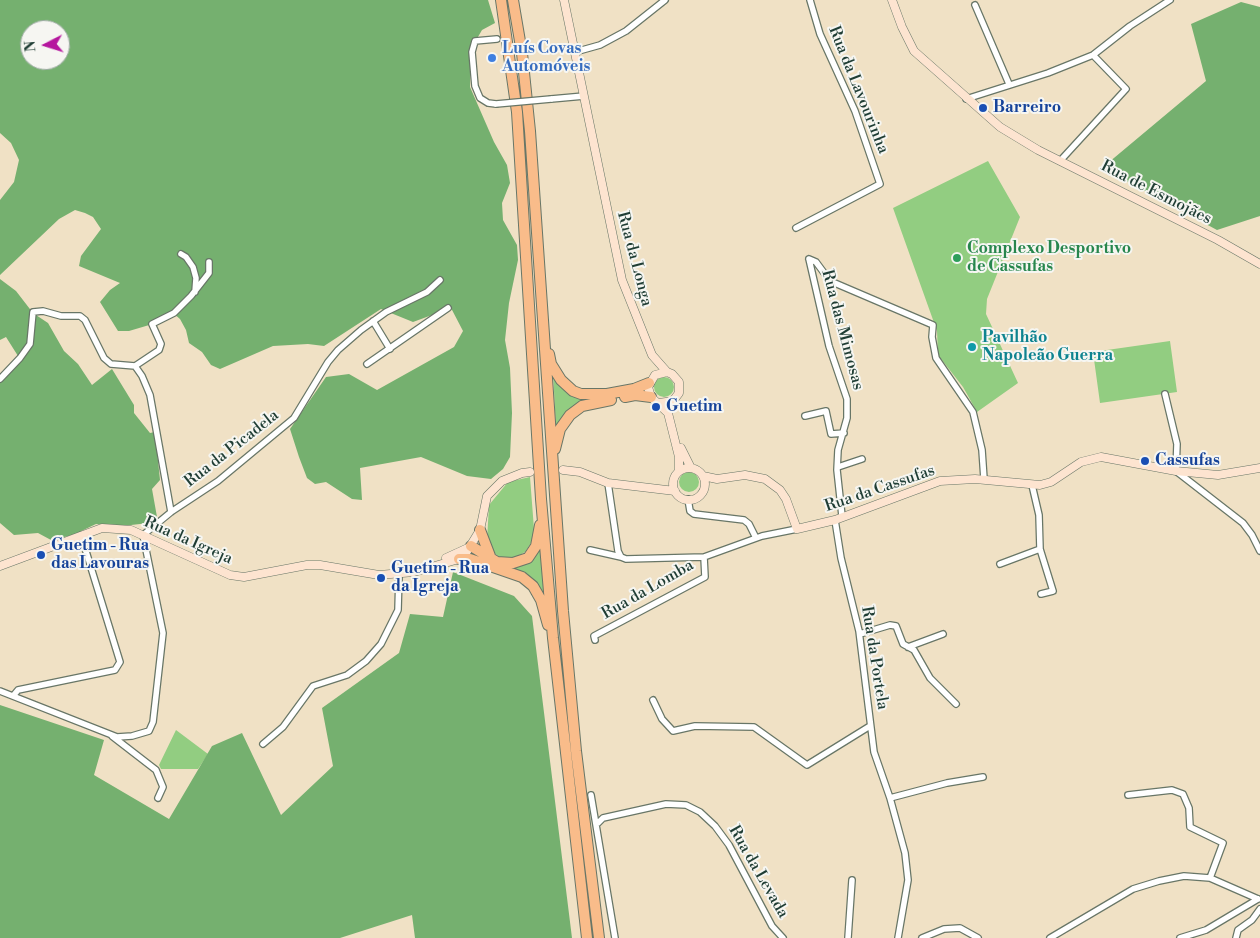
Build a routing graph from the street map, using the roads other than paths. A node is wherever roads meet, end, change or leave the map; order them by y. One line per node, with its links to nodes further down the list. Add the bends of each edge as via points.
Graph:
1 (502, 0): 57 (highway, via 517,112)
2 (513, 0): 24 (highway, via 529,112)
3 (564, 0): 10 (main road, Rua da Longa)
4 (665, 0): 10 (street, via 626,31 600,45)
5 (810, 0): 16 (street, Rua da Lavourinha, via 820,34 855,110 880,184)
6 (892, 0): 14 (main road, Rua de Esmojães, via 914,50)
7 (1170, 0): 11 (street)
8 (976, 5): 12 (street)
9 (497, 39): 13 (street, bridge, via 475,41 472,52 475,86 480,98 488,104)
10 (575, 52): 13 (main road, Rua da Longa)
11 (1093, 55): 12 (street); 15 (street, via 1126,89)
12 (1009, 84): 14 (street)
13 (584, 96): 26 (main road, Rua da Longa, via 622,280)
14 (966, 99): 15 (main road, Rua de Esmojães, via 1000,127)
15 (1060, 161): 19 (main road, Rua de Esmojães)
16 (796, 228)
17 (181, 254): 21 (street, via 193,267 196,278)
18 (209, 262): 21 (street, via 209,273)
19 (1260, 264)
20 (440, 280): 23 (street, Rua da Picadela, via 427,292)
21 (194, 292): 28 (street, via 174,313 152,324 161,344 159,350)
22 (448, 308): 25 (street)
23 (373, 321): 25 (street); 56 (street, Rua da Picadela, via 338,350 294,418 218,481)
24 (545, 335): 31 (highway, via 551,364 573,391 607,394 634,389); 38 (highway)
25 (390, 349): 27 (street)
26 (652, 356): 29 (main road, Rua da Longa); 31 (main road, Rua da Longa)
27 (367, 364)
28 (134, 366): 30 (street, via 111,364 104,358 80,316 61,316 43,311 33,312 30,344); 56 (street, via 150,395)
29 (667, 372): 31 (main road); 34 (main road, Rua da Longa, via 679,382 679,393)
30 (0, 379)
31 (652, 379): 33 (main road, Rua da Longa)
32 (1165, 394): 44 (street, via 1177,444)
33 (655, 400): 34 (main road); 38 (highway, via 635,395 591,403 576,410 560,429); 43 (main road, Rua da Longa, via 670,418)
34 (673, 401): 40 (main road, Rua da Longa, via 672,412 682,453)
35 (805, 416): 36 (street, via 826,412 831,434)
36 (844, 433): 39 (street, Rua das Mimosas, via 838,450); 49 (street, Rua das Mimosas, via 847,399 829,346 809,259 816,262 830,281 934,326 932,337 936,358 973,412 982,450)
37 (862, 459): 39 (street)
38 (552, 465): 101 (highway, via 576,751)
39 (838, 467): 58 (street, Rua das Mimosas)
40 (691, 468): 43 (main road); 46 (main road)
41 (1260, 468): 44 (main road, Rua da Cassufas, via 1218,475)
42 (563, 470): 50 (main road, via 580,472)
43 (679, 471): 47 (main road)
44 (1176, 471): 51 (main road, Rua da Cassufas, via 1101,457 1081,462 1051,482); 64 (street, via 1243,523)
45 (530, 472): 60 (main road, via 510,477 487,496)
46 (703, 476): 48 (main road); 53 (main road)
47 (674, 478): 52 (main road); 54 (main road)
48 (717, 479): 53 (main road); 59 (main road, via 745,475 765,478 786,499)
49 (984, 479): 51 (main road, Rua da Cassufas); 58 (main road, Rua da Cassufas, via 940,481)
50 (608, 483): 52 (main road); 69 (street)
51 (1032, 485): 67 (street)
52 (647, 487): 54 (main road)
53 (704, 488): 55 (main road, via 696,498)
54 (675, 491): 55 (main road)
55 (688, 500): 63 (street, via 694,514 744,520)
56 (171, 512): 62 (street, Rua da Picadela)
57 (542, 514): 72 (highway, via 536,546 528,558 514,564); 80 (highway)
58 (839, 518): 59 (main road, Rua da Cassufas); 78 (street, Rua da Portela, via 841,558)
59 (796, 529): 63 (street, Rua da Cassufas)
60 (480, 530): 65 (main road); 72 (highway)
61 (81, 534): 62 (main road, Rua da Igreja, via 102,528 120,528); 74 (main road, Rua da Igreja); 84 (street, via 120,662 115,670 18,690)
62 (143, 535): 76 (main road, Rua da Igreja, via 230,575 244,577 306,564); 88 (street, via 163,634 153,722 149,731 132,736)
63 (756, 538): 70 (street, Rua da Cassufas)
64 (1258, 540): 68 (street)
65 (471, 546): 71 (main road); 72 (highway, via 480,560); 75 (main road, Rua da Igreja)
66 (590, 550): 69 (street, Rua da Cassufas)
67 (1040, 550): 73 (street); 77 (street, via 1052,591)
68 (1260, 550)
69 (621, 557): 70 (street, Rua da Cassufas)
70 (704, 557): 81 (street, Rua da Lomba, via 705,577 594,636)
71 (459, 559): 72 (highway); 75 (main road, Rua da Igreja)
72 (490, 562): 80 (highway, via 533,586)
73 (1000, 564)
74 (0, 566)
75 (429, 567): 76 (main road, Rua da Igreja)
76 (399, 575): 89 (street, via 398,610 381,644 347,675 313,686 283,726)
77 (1041, 594)
78 (860, 634): 82 (street, via 896,626 903,644); 87 (street, Rua da Portela)
79 (943, 634): 82 (street)
80 (553, 638): 100 (highway)
81 (595, 640)
82 (908, 647): 86 (street, via 914,650 930,678)
83 (0, 691): 84 (street)
84 (13, 696): 88 (street)
85 (653, 700): 87 (street, via 662,719 673,731 695,726 754,727 807,765)
86 (956, 704)
87 (870, 726): 94 (street, Rua da Portela, via 874,752)
88 (109, 733): 93 (street, via 156,770 163,788)
89 (263, 744)
90 (983, 777): 94 (street)
91 (591, 796): 95 (street, via 594,818)
92 (1128, 796): 96 (street, via 1172,790 1183,794 1189,808 1190,827 1223,843)
93 (158, 798)
94 (890, 798): 105 (street, Rua da Portela, via 905,853 908,880)
95 (598, 823): 102 (street); 103 (street, Rua da Levada, via 602,818 666,804 686,806 700,812 729,845 772,926)
96 (1210, 878): 98 (street); 108 (street, via 1184,876 1133,889)
97 (852, 880): 104 (street)
98 (1259, 898): 109 (street, via 1206,930)
99 (1260, 909): 110 (street, via 1238,930)
100 (587, 938)
101 (599, 938)
102 (615, 938)
103 (783, 938)
104 (848, 938)
105 (898, 938)
106 (922, 938): 107 (street, via 944,929 960,928)
107 (978, 938)
108 (1050, 938)
109 (1180, 938)
110 (1236, 938)

